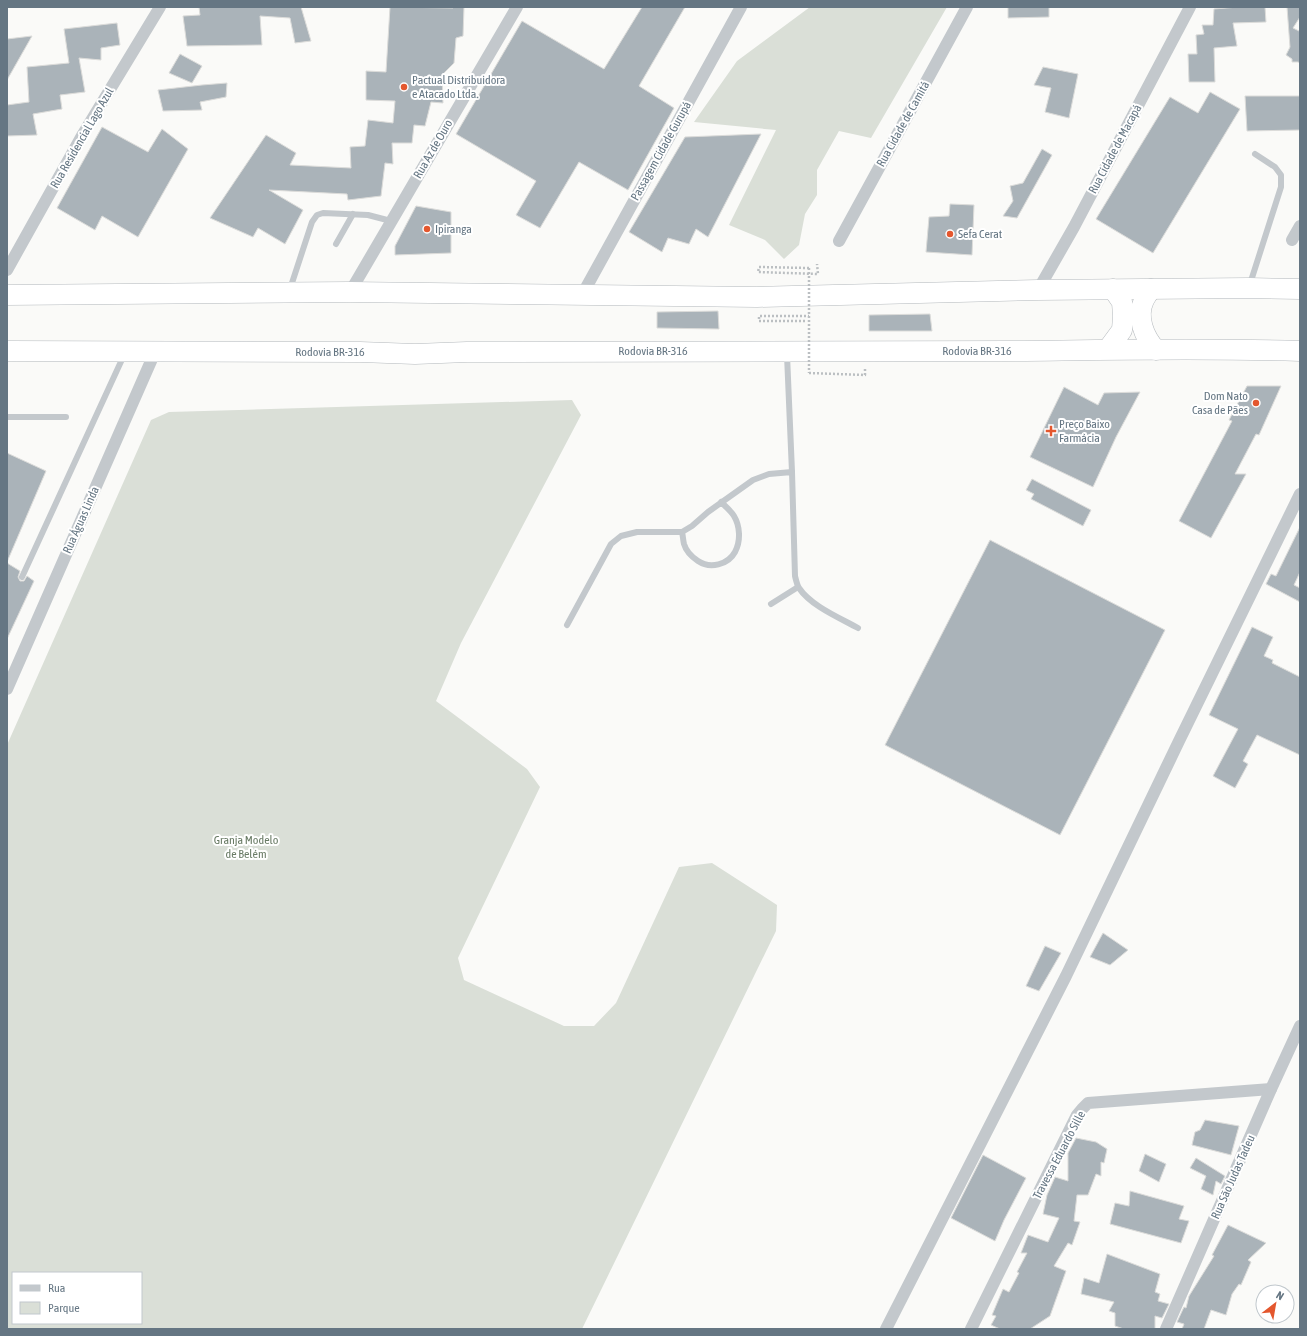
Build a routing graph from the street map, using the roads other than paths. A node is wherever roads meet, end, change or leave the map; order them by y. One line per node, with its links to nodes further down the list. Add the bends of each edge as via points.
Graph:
1 (160, 7): 13 (street, Rua Residencial Lago Azul, via 83,134)
2 (517, 7): 8 (street, Rua Az de Ouro)
3 (741, 7): 22 (street, Passagem Cidade Gurupá)
4 (967, 7): 10 (street, Rua Cidade de Camitá)
5 (1190, 7): 18 (street, Rua Cidade de Macapá)
6 (1255, 154): 14 (lane, via 1275,167 1281,175 1281,187)
7 (353, 214): 8 (lane); 12 (lane); 19 (lane, via 323,213 317,216 312,222)
8 (391, 221): 20 (street, Rua Az de Ouro)
9 (1300, 226): 11 (street)
10 (839, 240)
11 (1292, 240)
12 (336, 244)
13 (7, 270)
14 (1249, 288): 16 (highway); 17 (highway)
15 (1113, 289): 16 (highway); 18 (highway); 23 (highway, via 1122,302 1124,316 1122,330)
16 (1151, 289): 24 (highway, via 1144,300 1141,315 1147,337)
17 (1300, 289)
18 (1038, 290): 22 (highway, via 757,297)
19 (288, 292): 20 (highway); 21 (highway)
20 (350, 292): 22 (highway)
21 (7, 295)
22 (582, 295)
23 (1108, 349): 24 (highway, Rodovia BR-316); 26 (highway, Rodovia BR-316)
24 (1156, 350): 27 (highway, Rodovia BR-316)
25 (7, 351): 28 (highway, Rodovia BR-316)
26 (787, 351): 29 (highway, Rodovia BR-316, via 415,354); 32 (lane)
27 (1300, 351)
28 (126, 352): 29 (highway, Rodovia BR-316); 36 (lane)
29 (155, 352): 41 (street, Rua Águas Linda)
30 (7, 417): 31 (lane)
31 (66, 417)
32 (792, 472): 34 (lane, via 769,474 753,480); 37 (lane, via 795,576)
33 (1300, 494): 44 (street, via 1066,976)
34 (721, 502): 35 (lane); 35 (lane, via 733,514 739,526 735,552 726,562 713,566 700,563 691,556 684,545)
35 (682, 532): 39 (lane, via 637,532 621,536 611,544)
36 (22, 577)
37 (798, 587): 38 (lane); 40 (lane, via 813,603)
38 (771, 604)
39 (567, 625)
40 (858, 628)
41 (7, 689)
42 (1300, 1026): 43 (street, Rua São Judas Tadeu)
43 (1271, 1089): 45 (street, Travessa Eduardo Sille, via 1088,1103 1077,1115); 46 (street, Rua São Judas Tadeu)
44 (886, 1329)
45 (971, 1329)
46 (1166, 1329)

